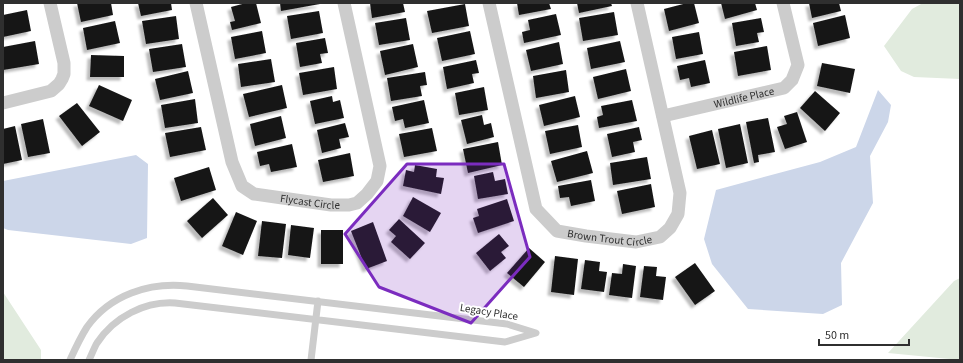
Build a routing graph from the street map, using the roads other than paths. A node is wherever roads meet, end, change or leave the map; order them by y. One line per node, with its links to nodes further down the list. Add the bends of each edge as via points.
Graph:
1 (50, 3): 7 (street, via 64,63 62,79 51,91)
2 (196, 3): 3 (street, Flycast Circle, via 232,162 242,186 254,194 331,205 349,205 357,203 368,194 377,181 380,166)
3 (344, 3)
4 (489, 3): 8 (street, Brown Trout Circle, via 536,209 557,232 636,242 660,237 670,228 678,214 680,193)
5 (637, 3): 8 (street, Brown Trout Circle)
6 (783, 3): 8 (street, Wildlife Place, via 798,65 792,80 784,88)
7 (3, 103)
8 (663, 116)
9 (318, 301): 10 (lane); 10 (lane, Legacy Place, via 507,324 536,333 505,342); 11 (lane, Legacy Place, via 180,285 146,288 118,299 99,314 87,327)
10 (316, 320): 12 (lane, Legacy Place, via 176,303 156,304 120,319 105,333); 13 (lane)
11 (70, 360)
12 (89, 360)
13 (311, 360)

